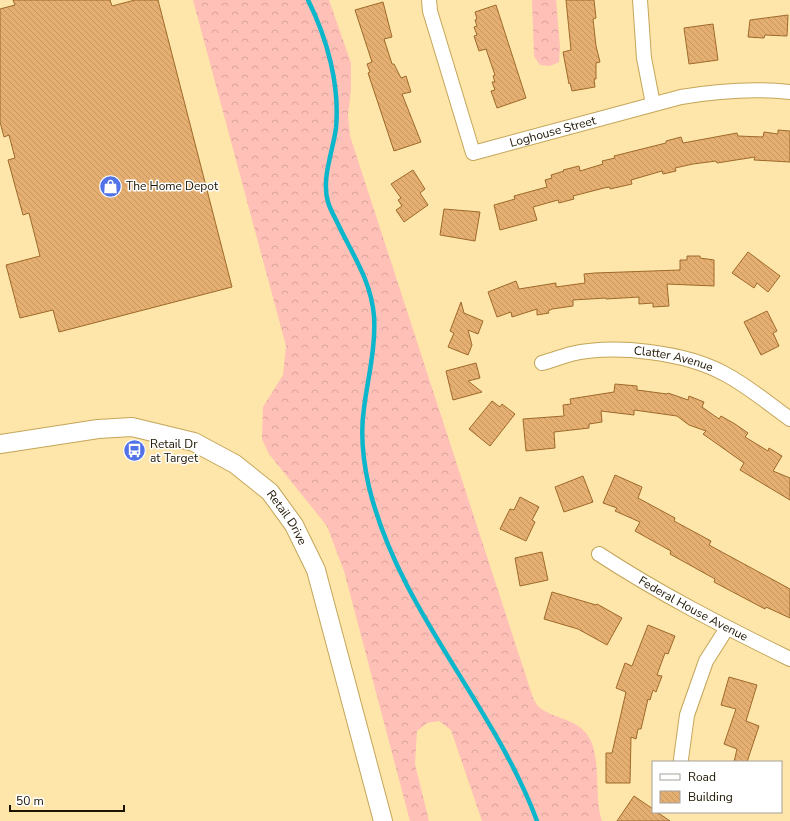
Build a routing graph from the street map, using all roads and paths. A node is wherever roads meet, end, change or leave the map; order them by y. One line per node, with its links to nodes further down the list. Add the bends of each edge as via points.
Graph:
1 (429, 0): 4 (street, Loghouse Street, via 430,11 473,153)
2 (640, 0): 4 (street, via 644,58)
3 (790, 92): 4 (street, Loghouse Street, via 712,92)
4 (652, 104)
5 (542, 363): 6 (street, Clatter Avenue, via 572,354 613,350 659,354 687,360 725,374)
6 (790, 419)
7 (0, 444): 12 (street, Retail Drive, via 98,428 132,427 194,442 234,464 270,492 294,525 316,570)
8 (599, 554): 9 (street, Federal House Avenue)
9 (727, 628): 10 (street, Federal House Avenue); 11 (street, via 706,661 687,715)
10 (790, 659)
11 (681, 759)
12 (383, 821)

